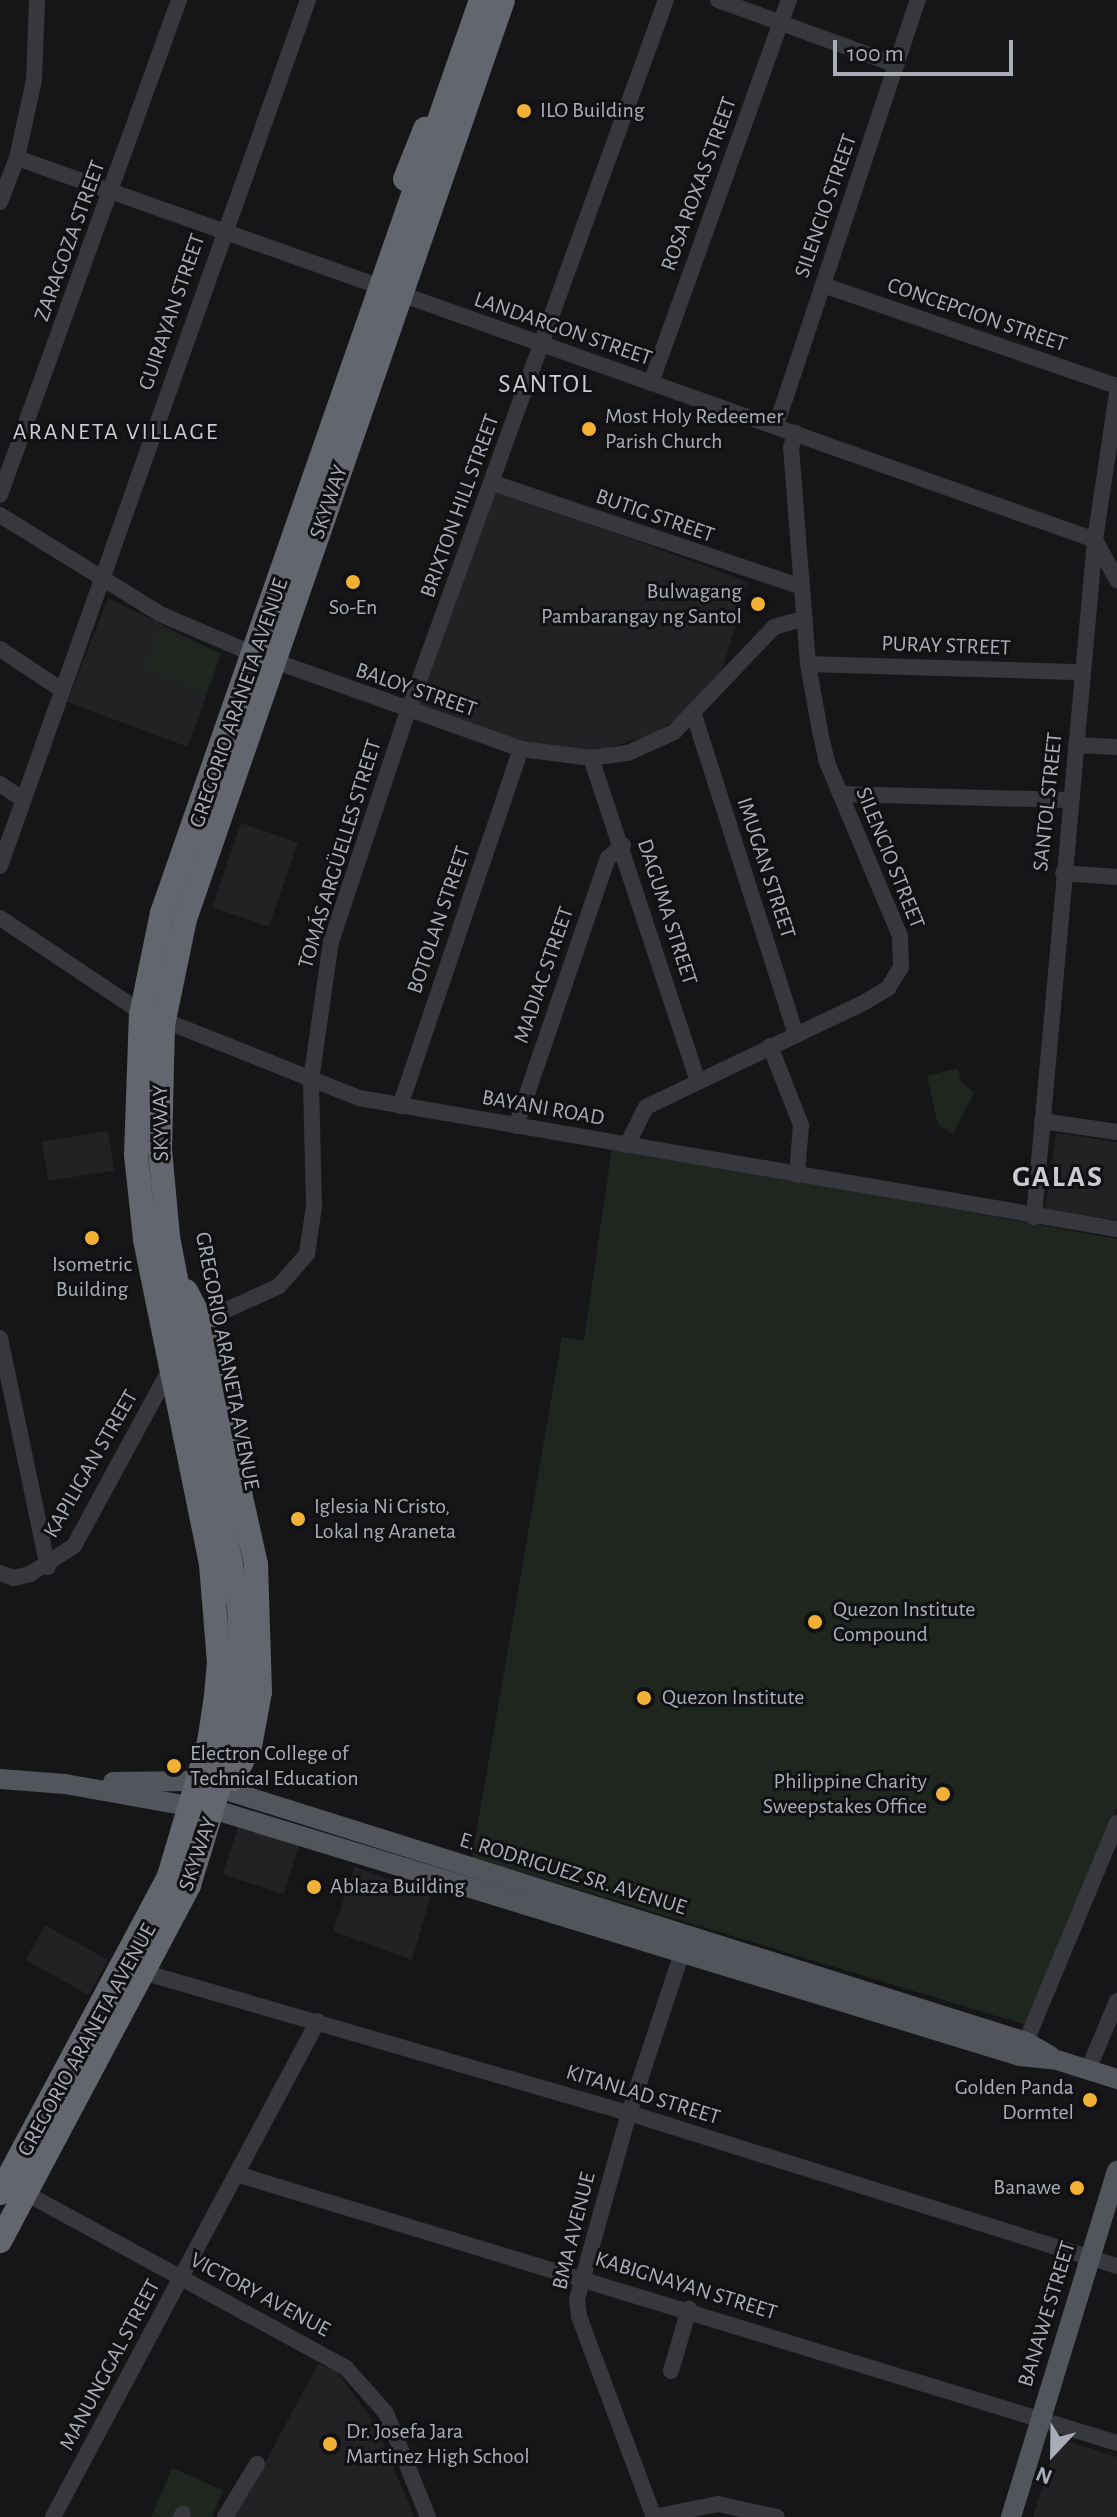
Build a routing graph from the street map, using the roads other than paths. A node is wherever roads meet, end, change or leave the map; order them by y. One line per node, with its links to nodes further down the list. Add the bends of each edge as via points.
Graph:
1 (37, 0): 15 (street, via 34,80)
2 (179, 0): 17 (street, ZARAGOZA STREET)
3 (308, 0): 19 (street, GUIRAYAN STREET)
4 (468, 0): 16 (highway)
5 (478, 0): 14 (main road, GREGORIO ARANETA AVENUE); 37 (highway, SKYWAY, bridge)
6 (503, 0): 85 (highway, SKYWAY, bridge, via 185,919 163,1025 160,1150 168,1236 239,1606 237,1707)
7 (511, 0): 22 (main road, GREGORIO ARANETA AVENUE)
8 (666, 0): 23 (street, BRIXTON HILL STREET)
9 (718, 0): 12 (street)
10 (789, 0): 12 (street, ROSA ROXAS STREET)
11 (918, 0): 13 (street, SILENCIO STREET)
12 (781, 23): 13 (street); 24 (street, ROSA ROXAS STREET)
13 (897, 65): 20 (street, SILENCIO STREET)
14 (440, 102): 16 (highway); 21 (main road, GREGORIO ARANETA AVENUE)
15 (17, 158): 17 (street, LANDARGON STREET); 18 (street)
16 (405, 179): 37 (highway, bridge, via 338,368)
17 (112, 192): 19 (street, LANDARGON STREET); 31 (street, ZARAGOZA STREET)
18 (0, 202)
19 (224, 232): 21 (street, LANDARGON STREET); 34 (street, GUIRAYAN STREET)
20 (823, 285): 25 (street, CONCEPCION STREET); 27 (street, SILENCIO STREET)
21 (376, 286): 22 (street, LANDARGON STREET); 40 (main road, GREGORIO ARANETA AVENUE)
22 (406, 296): 23 (street, LANDARGON STREET); 41 (main road, GREGORIO ARANETA AVENUE)
23 (542, 345): 24 (street, LANDARGON STREET); 30 (street, BRIXTON HILL STREET)
24 (651, 383): 27 (street, LANDARGON STREET)
25 (1117, 386)
26 (1117, 392): 29 (street, SANTOL STREET)
27 (776, 426): 28 (street, LANDARGON STREET)
28 (795, 433): 33 (street, LANDARGON STREET); 36 (street, SILENCIO STREET, via 791,448)
29 (1112, 441): 33 (street, SANTOL STREET)
30 (493, 483): 36 (street, BUTIG STREET); 45 (street, BRIXTON HILL STREET)
31 (0, 495)
32 (0, 515): 34 (street, BALOY STREET)
33 (1095, 540): 35 (street); 43 (street, SANTOL STREET)
34 (103, 580): 40 (street, BALOY STREET, via 160,614); 44 (street, GUIRAYAN STREET)
35 (1117, 580)
36 (802, 587): 38 (street, SILENCIO STREET)
37 (275, 596): 98 (highway, SKYWAY, bridge, via 162,913 141,1015 137,1074 136,1155 145,1239 215,1595 219,1662 209,1742 169,1876)
38 (805, 618): 42 (street, SILENCIO STREET); 46 (street, BALOY STREET, via 774,627)
39 (0, 649): 44 (street)
40 (249, 652): 41 (street, BALOY STREET); 60 (main road, GREGORIO ARANETA AVENUE, via 158,914)
41 (277, 664): 45 (street, BALOY STREET); 61 (main road, GREGORIO ARANETA AVENUE, via 189,921)
42 (808, 664): 43 (street, PURAY STREET); 52 (street, SILENCIO STREET, via 827,762)
43 (1083, 672): 47 (street, SANTOL STREET)
44 (62, 690): 53 (street, GUIRAYAN STREET)
45 (408, 711): 49 (street, BALOY STREET); 65 (street, TOMÁS ARGÜELLES STREET, via 331,942)
46 (694, 715): 50 (street, BALOY STREET, via 628,753); 62 (street, IMUGAN STREET)
47 (1076, 745): 48 (street); 54 (street, SANTOL STREET)
48 (1117, 747)
49 (521, 749): 50 (street, BALOY STREET); 66 (street, BOTOLAN STREET)
50 (591, 758): 55 (street, DAGUMA STREET)
51 (0, 784): 53 (street)
52 (840, 794): 54 (street); 62 (street, SILENCIO STREET, via 900,936 902,960 888,988)
53 (22, 799): 56 (street, GUIRAYAN STREET)
54 (1069, 800): 57 (street, SANTOL STREET)
55 (623, 845): 64 (street, DAGUMA STREET); 68 (street, MADIAC STREET, via 608,858)
56 (0, 866)
57 (1063, 873): 58 (street); 67 (street, SANTOL STREET)
58 (1117, 877)
59 (0, 918): 60 (street, BAYANI ROAD)
60 (138, 1010): 61 (street, BAYANI ROAD); 77 (main road, GREGORIO ARANETA AVENUE, via 133,1156 140,1242)
61 (168, 1023): 65 (street, BAYANI ROAD); 74 (main road, GREGORIO ARANETA AVENUE, via 169,1151)
62 (796, 1035): 63 (street, SILENCIO STREET)
63 (770, 1046): 64 (street, SILENCIO STREET); 71 (street, via 801,1125)
64 (697, 1079): 70 (street, SILENCIO STREET, via 646,1107)
65 (311, 1080): 66 (street, BAYANI ROAD); 75 (street, TOMÁS ARGÜELLES STREET, via 314,1206 307,1254 279,1286)
66 (400, 1106): 68 (street, BAYANI ROAD)
67 (1042, 1121): 69 (street); 72 (street, SANTOL STREET)
68 (516, 1126): 70 (street, BAYANI ROAD)
69 (1117, 1132)
70 (627, 1145): 71 (street, BAYANI ROAD)
71 (797, 1175): 72 (street, BAYANI ROAD)
72 (1034, 1217): 73 (street, BAYANI ROAD)
73 (1117, 1229)
74 (186, 1291): 75 (highway)
75 (200, 1330): 83 (main road, GREGORIO ARANETA AVENUE, via 248,1603 247,1694); 85 (highway, bridge, via 256,1564 262,1661 250,1746)
76 (0, 1338): 78 (street)
77 (167, 1375): 78 (street, KAPILIGAN STREET, via 74,1546); 81 (main road, GREGORIO ARANETA AVENUE, via 211,1612 211,1697)
78 (48, 1567): 79 (street, KAPILIGAN STREET, via 14,1578)
79 (0, 1573)
80 (0, 1779): 82 (main road, E. RODRIGUEZ SR. AVENUE)
81 (191, 1781): 82 (main road, E. RODRIGUEZ SR. AVENUE); 83 (main road, E. RODRIGUEZ SR. AVENUE); 84 (main road, GREGORIO ARANETA AVENUE)
82 (65, 1784): 84 (main road, E. RODRIGUEZ SR. AVENUE)
83 (229, 1791): 85 (main road, GREGORIO ARANETA AVENUE); 91 (main road, E. RODRIGUEZ SR. AVENUE)
84 (184, 1802): 85 (main road, E. RODRIGUEZ SR. AVENUE); 97 (main road, GREGORIO ARANETA AVENUE, via 163,1873 121,1960)
85 (215, 1820): 87 (main road, E. RODRIGUEZ SR. AVENUE); 88 (main road, GREGORIO ARANETA AVENUE, via 195,1888); 98 (highway, SKYWAY, bridge, via 147,1972)
86 (1117, 1823): 91 (street)
87 (682, 1953): 91 (main road, E. RODRIGUEZ SR. AVENUE); 94 (street, BMA AVENUE)
88 (153, 1975): 90 (street, KITANLAD STREET); 98 (main road, GREGORIO ARANETA AVENUE)
89 (1117, 2001): 92 (street)
90 (318, 2021): 94 (street, KITANLAD STREET); 96 (street, MANUNGGAL STREET)
91 (1023, 2049): 92 (main road, E. RODRIGUEZ SR. AVENUE)
92 (1088, 2070): 93 (main road, E. RODRIGUEZ SR. AVENUE)
93 (1117, 2079)
94 (629, 2113): 101 (street, KITANLAD STREET); 103 (street, BMA AVENUE)
95 (1117, 2171): 101 (main road, BANAWE STREET)
96 (240, 2175): 103 (street, KABIGNAYAN STREET); 104 (street, MANUNGGAL STREET)
97 (0, 2177): 98 (street, VICTORY AVENUE)
98 (16, 2199): 99 (highway, SKYWAY, bridge); 100 (highway, bridge); 104 (street, VICTORY AVENUE)
99 (0, 2241)
100 (0, 2250)
101 (1088, 2258): 102 (street, KITANLAD STREET); 107 (main road, BANAWE STREET)
102 (1117, 2266)
103 (582, 2277): 105 (street, KABIGNAYAN STREET); 113 (street, BMA AVENUE, via 579,2316)
104 (182, 2278): 110 (street, MANUNGGAL STREET); 112 (street, VICTORY AVENUE, via 346,2368 386,2413)
105 (689, 2309): 106 (street); 107 (street, KABIGNAYAN STREET)
106 (671, 2371)
107 (1039, 2422): 108 (street, KABIGNAYAN STREET); 115 (main road, BANAWE STREET)
108 (1117, 2443)
109 (257, 2464): 111 (street)
110 (53, 2517)
111 (225, 2517)
112 (428, 2517)
113 (654, 2517): 114 (street, via 718,2504)
114 (777, 2517)
115 (1011, 2517)

